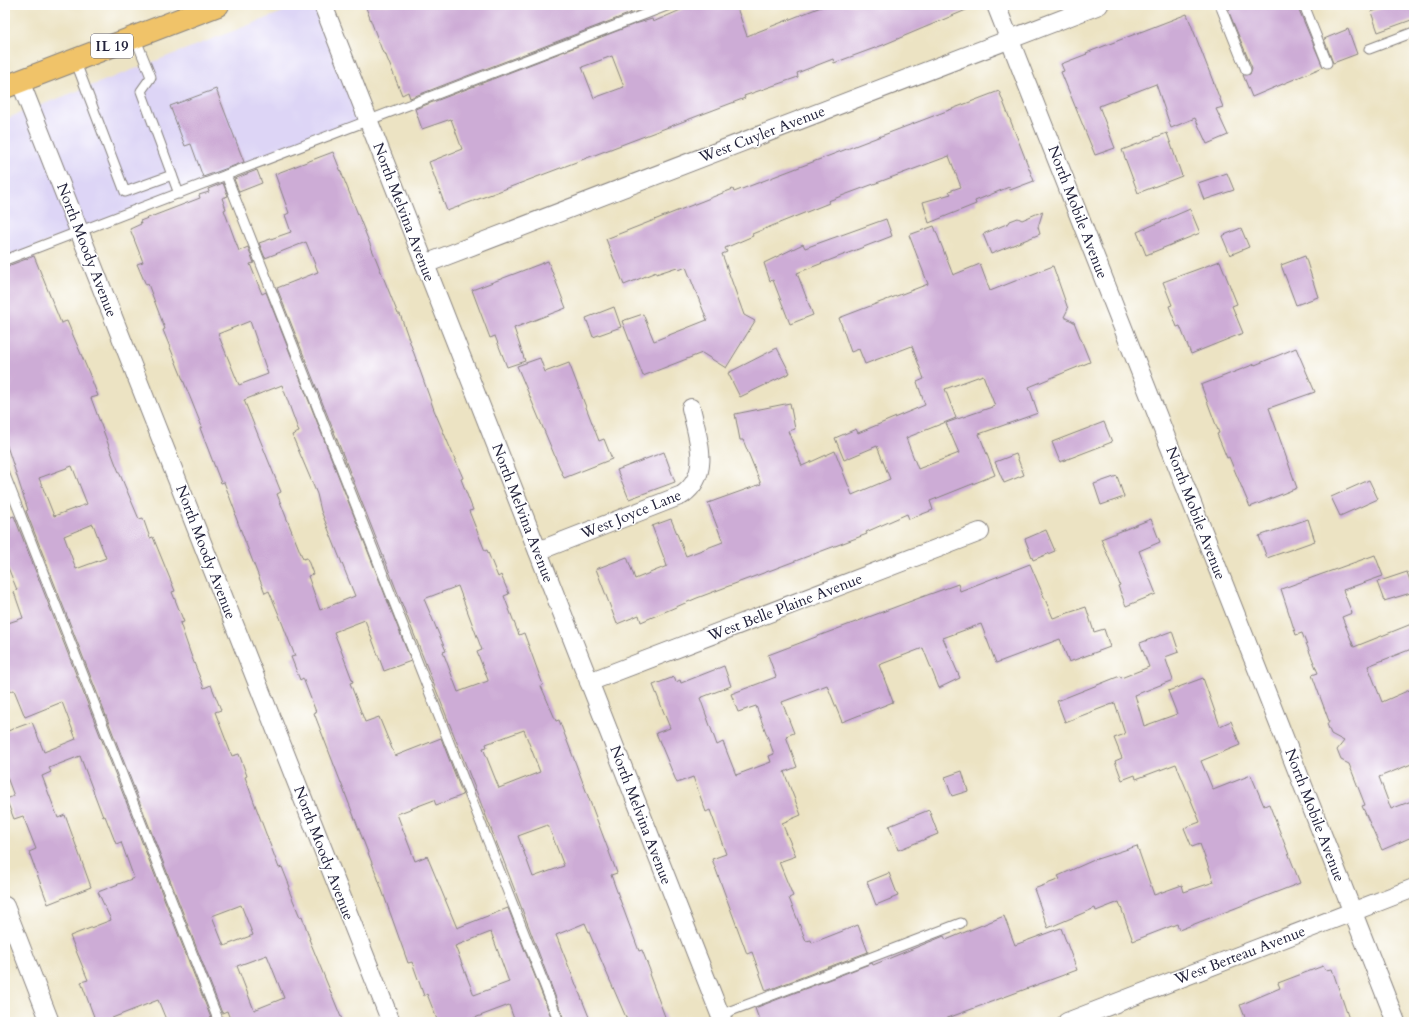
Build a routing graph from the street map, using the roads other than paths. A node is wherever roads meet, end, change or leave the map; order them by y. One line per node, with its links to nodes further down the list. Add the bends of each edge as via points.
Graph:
1 (218, 5): 9 (main road, IL 19)
2 (323, 5): 16 (street, North Melvina Avenue)
3 (669, 5): 16 (lane)
4 (996, 5): 10 (street, North Mobile Avenue)
5 (1099, 5): 10 (street, West Cuyler Avenue)
6 (1220, 5): 14 (lane)
7 (1304, 5): 13 (lane)
8 (1414, 32): 11 (lane)
9 (135, 37): 12 (main road, IL 19); 17 (lane, via 151,77 141,91)
10 (1010, 39): 22 (street, West Cuyler Avenue); 30 (street, North Mobile Avenue)
11 (1369, 49)
12 (75, 60): 15 (main road, IL 19); 17 (lane, via 125,192)
13 (1327, 63)
14 (1246, 70)
15 (13, 84): 20 (street, North Moody Avenue)
16 (368, 120): 18 (lane); 22 (street, North Melvina Avenue)
17 (172, 175): 19 (lane)
18 (226, 175): 19 (lane); 36 (lane)
19 (179, 194): 20 (lane)
20 (80, 232): 21 (lane); 35 (street, North Moody Avenue)
21 (5, 260)
22 (425, 264): 26 (street, North Melvina Avenue)
23 (691, 408): 26 (street, West Joyce Lane, via 701,461 700,473 689,490 682,495)
24 (5, 475): 34 (lane)
25 (980, 532): 27 (street, West Belle Plaine Avenue)
26 (538, 551): 27 (street, North Melvina Avenue)
27 (589, 682): 32 (street, North Melvina Avenue)
28 (1414, 888): 30 (street, West Berteau Avenue)
29 (5, 906): 33 (street)
30 (1353, 912): 37 (street, West Berteau Avenue); 38 (street, North Mobile Avenue)
31 (961, 923): 32 (lane)
32 (721, 1018)
33 (50, 1022)
34 (219, 1022)
35 (391, 1022)
36 (559, 1022)
37 (1067, 1022)
38 (1396, 1022)

